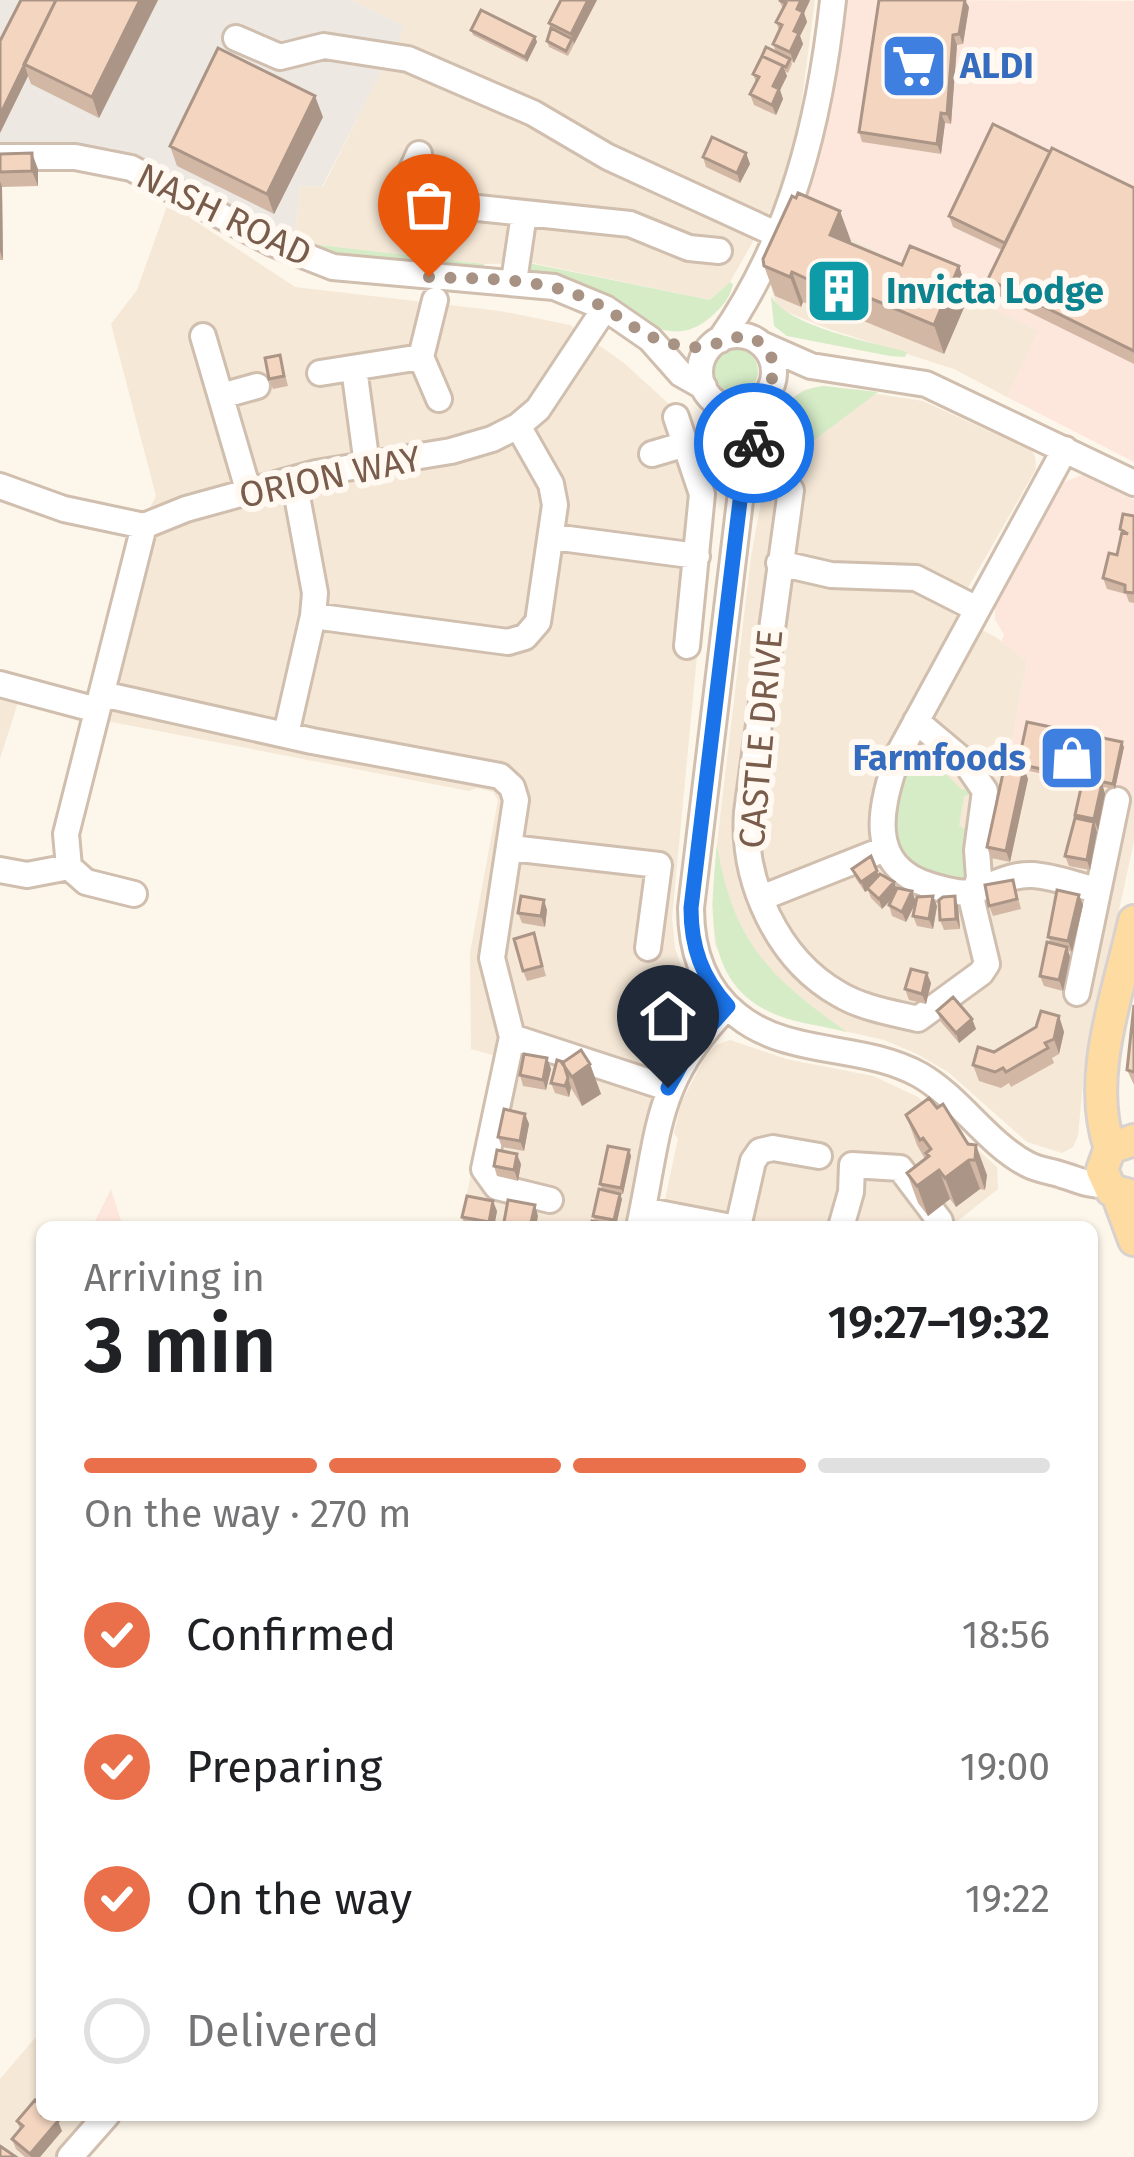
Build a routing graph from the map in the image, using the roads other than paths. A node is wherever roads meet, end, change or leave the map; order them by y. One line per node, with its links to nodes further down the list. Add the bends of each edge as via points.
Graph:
1 (833, 0): 6 (street, via 814,128)
2 (236, 38): 6 (street, via 280,57 324,46 408,59)
3 (419, 154): 5 (street, via 405,185 448,205)
4 (0, 157): 8 (street, NASH ROAD, via 131,167 333,267)
5 (524, 214): 7 (street, via 630,224 688,248); 8 (street)
6 (778, 235): 9 (street)
7 (719, 251)
8 (514, 281): 11 (street, NASH ROAD)
9 (749, 296): 14 (street); 15 (street)
10 (435, 300): 16 (street)
11 (605, 308): 13 (street, NASH ROAD); 27 (street, ORION WAY, via 554,388)
12 (203, 336): 23 (street)
13 (650, 339): 14 (street, NASH ROAD, via 690,347); 21 (street, NASH ROAD)
14 (717, 342): 15 (street, via 745,336); 21 (street, via 701,365)
15 (759, 343): 17 (street); 22 (street, via 773,362)
16 (421, 358): 18 (street); 24 (street)
17 (811, 366): 22 (street); 29 (street, via 926,384)
18 (354, 368): 19 (street); 31 (street)
19 (320, 373)
20 (257, 386): 23 (street)
21 (704, 387): 25 (street)
22 (766, 393): 25 (street); 34 (street)
23 (220, 396): 37 (street)
24 (439, 399)
25 (726, 407): 34 (street)
26 (676, 417): 28 (street)
27 (518, 426): 31 (street, ORION WAY, via 451,451); 39 (street, via 551,484)
28 (686, 444): 30 (street); 40 (street, via 702,494)
29 (1065, 449): 33 (street); 42 (street)
30 (652, 454)
31 (368, 465): 32 (street, ORION WAY)
32 (294, 480): 37 (street, ORION WAY); 43 (street)
33 (1134, 482)
34 (742, 484): 61 (street, via 691,908 701,969)
35 (0, 486): 38 (street)
36 (791, 490): 41 (street, CASTLE DRIVE)
37 (249, 493): 38 (street, ORION WAY)
38 (144, 526): 46 (street)
39 (553, 537): 40 (street); 43 (street, via 538,622 525,638)
40 (697, 556): 44 (street)
41 (779, 563): 42 (street, via 916,578); 57 (street, CASTLE DRIVE, via 746,833)
42 (977, 609): 47 (street)
43 (314, 616): 48 (street)
44 (687, 646)
45 (0, 684): 46 (street)
46 (99, 702): 48 (street); 52 (street, via 65,834)
47 (916, 721): 51 (street, via 889,782); 54 (street, via 967,763 985,791)
48 (286, 734): 50 (street, via 500,776 516,800)
49 (1118, 800): 55 (street)
50 (511, 848): 59 (street, via 659,865); 62 (street, via 492,958)
51 (885, 849): 54 (street, via 923,884); 57 (street)
52 (69, 867): 53 (street); 56 (street, via 86,882)
53 (0, 871)
54 (976, 889): 55 (street, via 1027,875); 57 (street, CASTLE DRIVE, via 986,969 919,1019 826,986 782,938)
55 (1097, 890): 60 (street)
56 (134, 894)
57 (760, 898)
58 (1134, 921): 65 (main road, via 1103,1098 1102,1127)
59 (648, 948)
60 (1077, 993)
61 (728, 1006): 63 (street); 65 (street, via 770,1034 910,1070 1023,1162 1090,1186)
62 (512, 1037): 63 (street); 66 (street, via 484,1169 497,1187)
63 (668, 1088): 67 (street)
64 (820, 1156): 69 (street, via 760,1151)
65 (1120, 1164): 72 (main road)
66 (550, 1200)
67 (641, 1218): 68 (street)
68 (672, 1221)
69 (736, 1221)
70 (843, 1221): 71 (street, via 852,1166 900,1168)
71 (940, 1221)
72 (1134, 1240)
73 (102, 2121): 74 (street)
74 (70, 2157)

